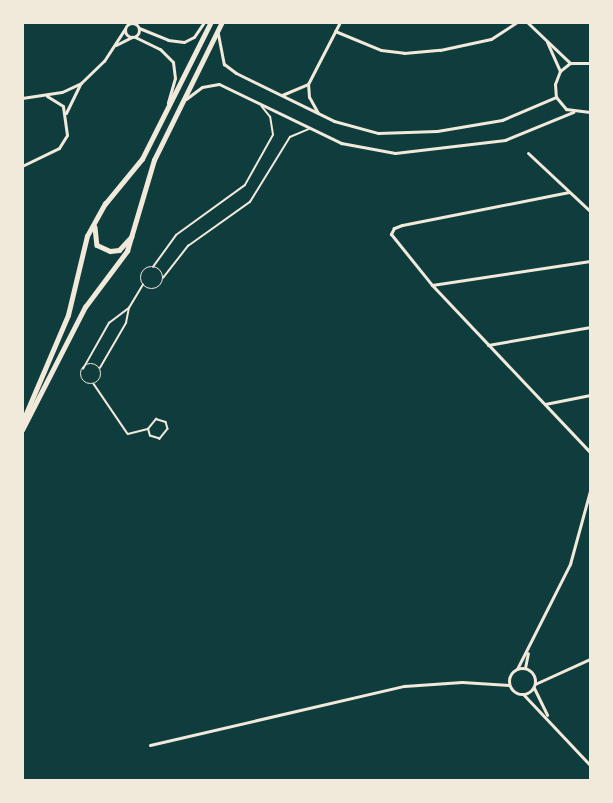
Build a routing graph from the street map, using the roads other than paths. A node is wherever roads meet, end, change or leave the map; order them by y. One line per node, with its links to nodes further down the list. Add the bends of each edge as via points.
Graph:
1 (127, 22): 9 (street)
2 (204, 22): 8 (street, via 194,37 184,42 168,40)
3 (211, 22): 30 (main road)
4 (222, 22): 11 (main road)
5 (340, 22): 10 (street)
6 (517, 22): 10 (street, via 491,39 414,52 381,50)
7 (527, 22): 13 (street)
8 (137, 25): 9 (street, via 131,23); 12 (street)
9 (126, 28): 12 (street); 14 (street)
10 (335, 31): 19 (street)
11 (218, 32): 20 (street, via 222,58 228,68); 25 (main road)
12 (133, 37): 14 (street); 30 (street, via 160,49 173,62 175,78)
13 (546, 41): 15 (street); 17 (street)
14 (115, 46): 18 (street)
15 (570, 63): 16 (street); 17 (street)
16 (591, 63)
17 (560, 71): 22 (street)
18 (81, 83): 21 (street); 28 (street)
19 (308, 84): 20 (street); 29 (street, via 309,97)
20 (280, 95): 29 (street)
21 (46, 96): 23 (street); 28 (street, via 58,100)
22 (556, 97): 26 (street); 29 (street, via 502,120 411,133 369,131)
23 (22, 98)
24 (255, 100): 25 (street, via 226,86 210,84); 31 (street); 39 (lane, via 273,126 269,147 242,189 176,236)
25 (182, 103): 37 (main road, via 154,160)
26 (573, 112): 27 (street); 31 (street, via 505,140 410,153 351,147)
27 (590, 112)
28 (66, 113): 33 (street, via 68,131 64,142)
29 (319, 114)
30 (164, 117): 36 (main road, via 142,159)
31 (309, 129): 40 (lane, via 290,137 250,202 188,246)
32 (528, 153): 34 (street)
33 (22, 166)
34 (569, 192): 35 (street); 42 (street, via 394,228 393,239)
35 (591, 211)
36 (97, 218): 37 (main road, via 94,238 101,248 110,251 124,245); 51 (main road, via 87,236 68,315)
37 (138, 223): 53 (main road, via 118,267 85,307)
38 (591, 261): 42 (street)
39 (153, 267): 40 (lane); 41 (lane, via 141,275)
40 (163, 278): 41 (lane, via 158,287)
41 (143, 285): 43 (lane)
42 (432, 285): 45 (street)
43 (129, 308): 46 (lane, via 126,323); 47 (lane, via 109,323)
44 (591, 327): 45 (street)
45 (488, 345): 50 (street)
46 (100, 368): 47 (lane, via 93,364); 48 (lane, via 102,376)
47 (83, 369): 48 (lane, via 83,380)
48 (94, 384): 52 (lane, via 128,434)
49 (591, 395): 50 (street)
50 (545, 404): 54 (street)
51 (22, 423)
52 (148, 429): 52 (lane, via 157,439 164,438 168,429 160,419 153,420)
53 (22, 430)
54 (590, 453)
55 (591, 490): 56 (street, via 570,564)
56 (528, 648): 58 (street); 59 (street)
57 (590, 661): 61 (street)
58 (525, 668): 59 (street); 60 (street)
59 (517, 669): 62 (street)
60 (535, 679): 61 (street); 63 (street)
61 (550, 679): 63 (street)
62 (509, 683): 64 (street); 66 (street, via 442,682 385,689)
63 (534, 686): 64 (street); 65 (street)
64 (524, 694): 65 (street)
65 (547, 716): 67 (street)
66 (150, 745)
67 (591, 765)

